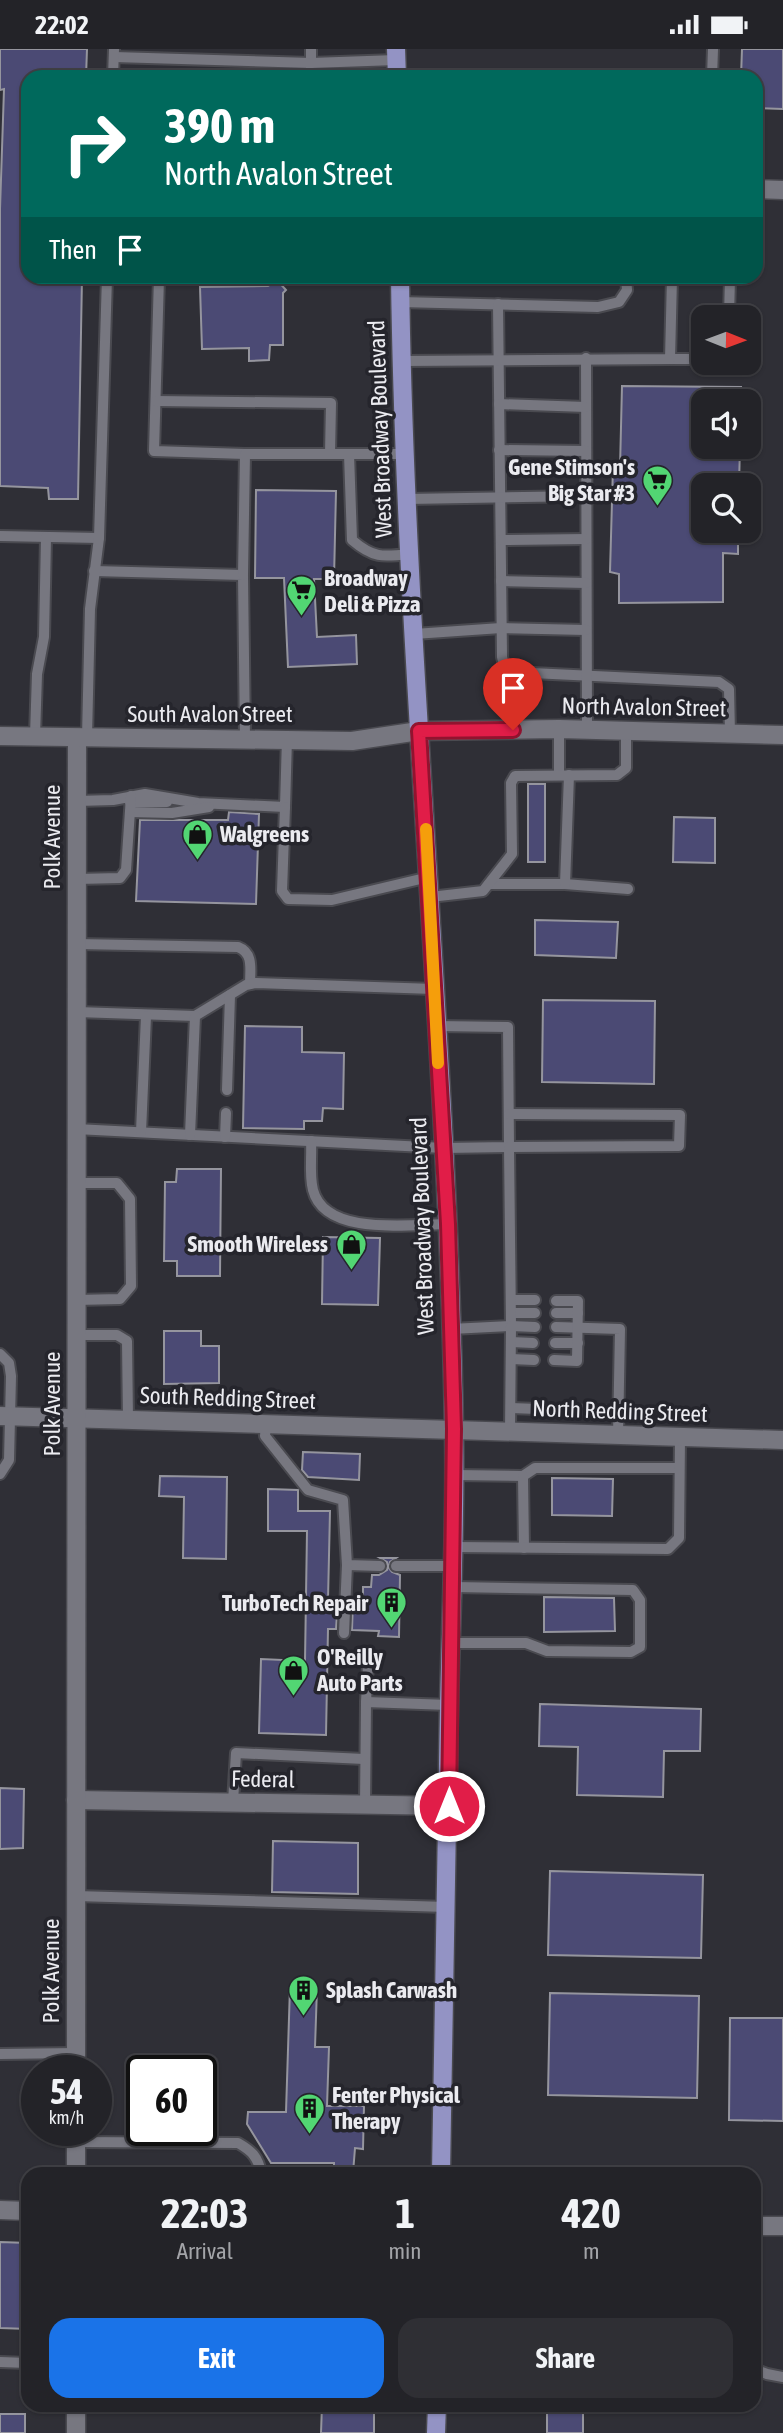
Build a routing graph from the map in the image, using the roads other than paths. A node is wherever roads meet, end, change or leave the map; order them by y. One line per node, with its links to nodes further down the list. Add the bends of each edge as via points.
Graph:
1 (311, 49): 5 (lane)
2 (713, 49): 7 (lane)
3 (114, 53): 5 (lane)
4 (396, 62): 5 (lane)
5 (311, 63): 6 (lane)
6 (311, 70)
7 (712, 70)
8 (763, 190): 9 (street)
9 (783, 191)
10 (107, 284): 38 (lane)
11 (159, 284): 24 (lane)
12 (400, 284): 16 (main road, West Broadway Boulevard)
13 (626, 284): 17 (lane, via 619,302 598,307)
14 (672, 284): 21 (lane)
15 (730, 284): 18 (lane)
16 (400, 302): 17 (lane); 23 (main road, West Broadway Boulevard)
17 (498, 304): 20 (lane)
18 (729, 305)
19 (586, 358): 20 (lane); 21 (lane); 26 (lane)
20 (498, 359): 23 (lane); 25 (lane)
21 (670, 359): 22 (lane)
22 (691, 359)
23 (402, 361): 32 (main road, West Broadway Boulevard)
24 (156, 401): 29 (lane, via 154,451); 30 (lane, via 331,403)
25 (499, 404): 26 (lane); 27 (lane)
26 (586, 407): 28 (lane)
27 (499, 450): 28 (lane); 33 (lane)
28 (586, 451): 34 (lane)
29 (246, 454): 30 (lane); 43 (lane)
30 (330, 454): 31 (lane)
31 (349, 454): 32 (lane); 41 (lane, via 352,540 366,552 382,557)
32 (405, 454): 35 (main road, West Broadway Boulevard)
33 (500, 496): 34 (lane); 35 (lane); 40 (lane)
34 (586, 496): 39 (lane)
35 (407, 499): 41 (main road, West Broadway Boulevard)
36 (0, 536): 37 (lane)
37 (46, 537): 38 (lane); 57 (lane, via 44,637 37,674)
38 (99, 538): 42 (lane)
39 (586, 539): 40 (lane); 45 (lane)
40 (500, 540): 44 (lane)
41 (409, 554): 48 (main road, West Broadway Boulevard)
42 (94, 571): 43 (lane); 58 (lane)
43 (243, 575): 60 (lane)
44 (501, 581): 45 (lane); 46 (lane)
45 (586, 583): 47 (lane)
46 (501, 628): 47 (lane); 48 (lane); 49 (lane, via 502,657 511,672)
47 (586, 630): 49 (lane)
48 (414, 634): 53 (main road, West Broadway Boulevard)
49 (586, 676): 51 (lane); 54 (lane, via 719,682 729,689)
50 (559, 729): 51 (street, North Avalon Street); 53 (street, North Avalon Street); 61 (lane)
51 (587, 729): 52 (street, North Avalon Street)
52 (626, 729): 54 (street, North Avalon Street); 61 (lane, via 626,768 617,775)
53 (419, 731): 59 (street, South Avalon Street, via 352,740); 67 (main road, West Broadway Boulevard)
54 (730, 734): 55 (street, North Avalon Street)
55 (783, 735)
56 (0, 736): 57 (street, South Avalon Street)
57 (35, 736): 58 (street, South Avalon Street)
58 (82, 738): 60 (street, South Avalon Street); 62 (street, Polk Avenue)
59 (287, 738): 60 (street, South Avalon Street); 66 (lane)
60 (245, 739)
61 (564, 775): 69 (lane, via 515,776 511,783 512,854); 70 (lane)
62 (77, 801): 63 (lane); 68 (street, Polk Avenue)
63 (130, 803): 64 (lane); 64 (lane, via 145,794); 65 (lane, via 172,813); 68 (lane, via 126,870 120,878)
64 (198, 803): 65 (lane)
65 (221, 804): 66 (lane)
66 (285, 807): 67 (lane, via 282,891 288,899 332,900)
67 (429, 877): 72 (main road, West Broadway Boulevard)
68 (77, 879): 73 (street, Polk Avenue)
69 (489, 884): 70 (lane); 72 (lane, via 484,891)
70 (565, 884): 71 (lane)
71 (628, 889)
72 (430, 897): 75 (main road, West Broadway Boulevard)
73 (77, 944): 74 (lane, via 238,947 250,958); 77 (street, Polk Avenue)
74 (250, 984): 75 (lane); 76 (lane)
75 (434, 989): 80 (main road, West Broadway Boulevard)
76 (230, 995): 79 (lane); 81 (lane)
77 (77, 1012): 78 (lane); 84 (street, Polk Avenue)
78 (146, 1016): 79 (lane); 85 (lane)
79 (195, 1016): 86 (lane)
80 (436, 1026): 83 (lane, via 508,1027); 90 (main road, West Broadway Boulevard)
81 (227, 1090)
82 (226, 1113): 87 (lane)
83 (509, 1114): 89 (lane); 89 (lane, via 680,1115 679,1146)
84 (76, 1129): 85 (lane); 91 (street, Polk Avenue)
85 (141, 1132): 86 (lane)
86 (190, 1135): 87 (lane)
87 (225, 1136): 88 (lane)
88 (311, 1141): 90 (lane); 92 (lane, via 313,1191 321,1207 339,1220 370,1225)
89 (509, 1147): 90 (lane); 94 (lane)
90 (444, 1148): 92 (main road, West Broadway Boulevard)
91 (76, 1182): 93 (street, Polk Avenue); 93 (lane, via 117,1183 130,1199 131,1286 120,1299)
92 (448, 1224): 105 (main road, West Broadway Boulevard)
93 (76, 1300): 106 (street, Polk Avenue)
94 (511, 1300): 95 (lane); 97 (lane)
95 (535, 1300)
96 (556, 1301): 100 (lane, via 578,1301)
97 (511, 1313): 98 (lane); 101 (lane)
98 (535, 1313)
99 (556, 1313): 100 (lane)
100 (578, 1314): 104 (lane)
101 (511, 1326): 102 (lane); 105 (lane); 107 (lane)
102 (535, 1327)
103 (556, 1327): 104 (lane)
104 (578, 1327): 110 (lane); 116 (lane, via 620,1329)
105 (451, 1329): 121 (main road, West Broadway Boulevard)
106 (76, 1335): 118 (street, Polk Avenue); 119 (lane, via 117,1335 127,1341)
107 (511, 1342): 108 (lane); 112 (lane)
108 (533, 1343)
109 (555, 1343): 110 (lane)
110 (578, 1343): 114 (lane, via 577,1361)
111 (0, 1354): 117 (lane, via 9,1363 11,1376)
112 (511, 1359): 113 (lane); 115 (lane)
113 (534, 1360)
114 (555, 1360)
115 (510, 1408): 116 (lane); 122 (lane)
116 (618, 1412): 123 (lane)
117 (5, 1416): 118 (street, South Redding Street); 127 (lane, via 9,1460)
118 (77, 1419): 119 (street, South Redding Street); 143 (street, Polk Avenue)
119 (128, 1420): 120 (street, South Redding Street)
120 (266, 1424): 121 (street, South Redding Street); 132 (lane, via 265,1436 308,1490 343,1500)
121 (454, 1429): 122 (street, North Redding Street); 128 (main road, West Broadway Boulevard)
122 (510, 1431): 123 (street, North Redding Street)
123 (618, 1436): 124 (street, North Redding Street)
124 (680, 1439): 125 (street, North Redding Street); 126 (lane)
125 (783, 1440)
126 (679, 1468): 129 (lane, via 535,1468); 131 (lane, via 679,1538 668,1549)
127 (0, 1475)
128 (454, 1475): 129 (lane); 130 (main road, West Broadway Boulevard)
129 (523, 1476): 131 (lane)
130 (454, 1547): 131 (lane); 135 (main road, West Broadway Boulevard)
131 (524, 1548)
132 (347, 1565): 133 (lane); 137 (lane)
133 (380, 1566)
134 (396, 1566): 135 (lane)
135 (454, 1566): 136 (main road, West Broadway Boulevard)
136 (454, 1587): 138 (main road, West Broadway Boulevard); 138 (lane, via 633,1590 640,1600 640,1647 631,1652 547,1651 526,1643)
137 (344, 1633)
138 (452, 1643): 141 (main road, West Broadway Boulevard)
139 (368, 1664): 140 (lane)
140 (366, 1702): 141 (lane); 142 (lane)
141 (449, 1705): 146 (main road, West Broadway Boulevard)
142 (365, 1759): 144 (lane, via 236,1753); 145 (lane)
143 (76, 1800): 144 (street, Federal); 147 (street, Polk Avenue)
144 (233, 1803): 145 (street, Federal)
145 (365, 1805): 146 (street, Federal)
146 (449, 1806): 148 (main road, West Broadway Boulevard)
147 (76, 1896): 148 (lane); 150 (street, Polk Avenue)
148 (447, 1907): 156 (main road, West Broadway Boulevard)
149 (0, 2054): 151 (lane)
150 (76, 2055)
151 (21, 2056)
152 (112, 2139): 155 (lane, via 237,2143 252,2151)
153 (76, 2146): 154 (street)
154 (76, 2167)
155 (260, 2167)
156 (441, 2167)
157 (0, 2210): 158 (street)
158 (21, 2211)
159 (761, 2226): 160 (street)
160 (783, 2226)
161 (0, 2361): 162 (lane)
162 (21, 2362)
163 (761, 2372): 164 (lane)
164 (783, 2377)
165 (76, 2412): 167 (street)
166 (437, 2412): 168 (main road)
167 (76, 2433)
168 (436, 2433)

